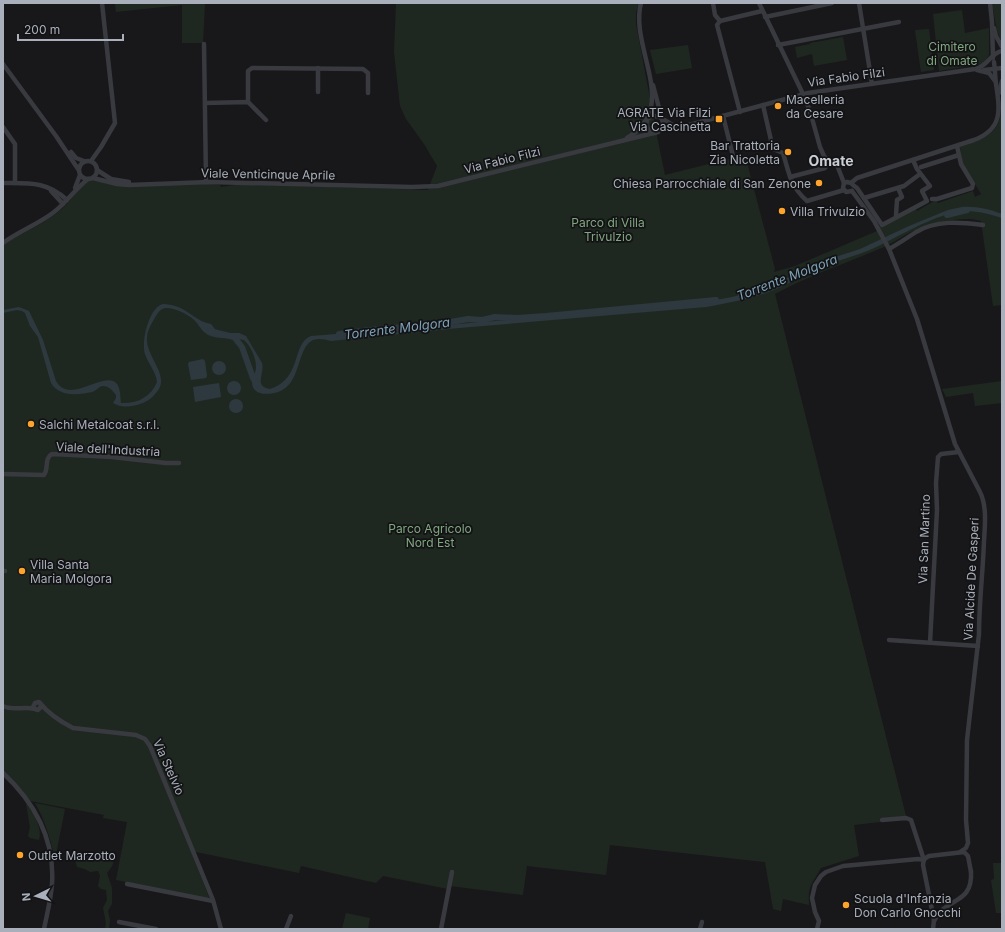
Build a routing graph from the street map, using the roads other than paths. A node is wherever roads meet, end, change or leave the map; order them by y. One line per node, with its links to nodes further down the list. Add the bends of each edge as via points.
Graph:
1 (102, 3): 46 (street, via 115,123)
2 (641, 3): 24 (street, via 639,23)
3 (713, 3): 10 (street, via 715,15)
4 (758, 3): 8 (street)
5 (832, 3): 9 (street)
6 (859, 3): 13 (street)
7 (990, 3): 12 (street)
8 (762, 11): 9 (street); 10 (street)
9 (765, 17): 15 (street)
10 (720, 21): 35 (street, via 717,25)
11 (899, 22): 13 (street)
12 (992, 22): 16 (street); 18 (street)
13 (863, 28): 15 (street); 26 (street)
14 (204, 44): 33 (street)
15 (778, 45): 30 (street)
16 (1002, 47)
17 (1002, 51): 18 (street, Via Fabio Filzi)
18 (994, 58): 21 (street, via 997,66); 22 (street); 23 (street, Via Fabio Filzi)
19 (3, 64): 43 (street)
20 (318, 68): 28 (street); 29 (street, via 363,69 368,74); 32 (street, via 250,69)
21 (1002, 68): 22 (street, Via Fabio Filzi)
22 (995, 69): 23 (street, Via Fabio Filzi); 27 (street)
23 (977, 70): 26 (street, Via Fabio Filzi); 27 (street, via 991,75)
24 (650, 80): 37 (street, via 653,102); 38 (street)
25 (1002, 81): 31 (street)
26 (872, 84): 30 (street, Via Fabio Filzi)
27 (997, 87): 31 (street)
28 (318, 92)
29 (368, 94)
30 (803, 94): 34 (street, Via Fabio Filzi); 52 (street, via 820,147)
31 (999, 97): 45 (street, via 996,124 990,131 983,137)
32 (248, 102): 33 (street); 39 (street)
33 (205, 103): 60 (street)
34 (763, 105): 35 (street, Via Fabio Filzi); 58 (street, via 773,149 784,155)
35 (740, 112): 36 (street, Via Fabio Filzi)
36 (723, 116): 41 (street, Via Fabio Filzi); 48 (street)
37 (648, 119): 38 (street, via 659,116); 42 (street, via 648,129 653,132); 44 (street, Via Fabio Filzi, via 633,135)
38 (662, 119): 41 (street); 42 (street)
39 (266, 120)
40 (3, 127): 62 (street, via 15,144)
41 (680, 127): 42 (street, Via Fabio Filzi)
42 (660, 130): 44 (street, Via Fabio Filzi)
43 (56, 136): 50 (street, via 76,158); 56 (street)
44 (616, 142): 66 (street, Via Fabio Filzi, via 443,185)
45 (957, 146): 47 (street); 49 (street)
46 (101, 147): 51 (street); 53 (street)
47 (959, 155): 54 (street); 72 (street, via 973,187 937,200)
48 (734, 160)
49 (913, 160): 57 (street); 65 (street, via 857,178)
50 (84, 161): 51 (street); 56 (street, via 80,164)
51 (91, 161): 53 (street)
52 (829, 162): 58 (street, via 825,168); 63 (street, via 837,165)
53 (96, 165): 55 (street)
54 (922, 167)
55 (97, 170): 59 (street); 64 (street, Viale Venticinque Aprile, via 115,180)
56 (79, 172): 59 (street, via 83,178); 70 (street)
57 (920, 174): 68 (street); 75 (street, via 930,186 922,191 927,201)
58 (790, 177): 69 (street, via 791,182 807,200)
59 (91, 179): 64 (street, Viale Venticinque Aprile, via 125,185); 70 (street)
60 (206, 182): 64 (street, Viale Venticinque Aprile); 66 (street, Viale Venticinque Aprile)
61 (3, 183): 62 (street)
62 (15, 183): 67 (street, via 34,183)
63 (844, 183): 65 (street, via 848,182); 69 (street)
64 (144, 184)
65 (852, 186): 69 (street, via 848,192); 71 (street, via 857,188); 78 (street, Via Alcide De Gasperi)
66 (391, 187)
67 (49, 188): 73 (street); 74 (street)
68 (898, 188): 71 (street); 75 (street, via 902,197 897,200)
69 (844, 190)
70 (72, 193): 73 (street)
71 (864, 198): 75 (street, via 882,225)
72 (932, 199)
73 (67, 200): 74 (street)
74 (63, 204): 77 (street)
75 (897, 217)
76 (983, 225): 78 (street, via 948,222 917,232)
77 (3, 243)
78 (888, 247): 79 (street, Via Alcide De Gasperi, via 917,319)
79 (959, 452): 83 (street, Via San Martino, via 941,454 938,457); 84 (street, Via Alcide De Gasperi, via 981,493 985,520)
80 (179, 463): 81 (street, Viale dell'Industria, via 52,454 47,459 44,475)
81 (3, 474)
82 (889, 640): 83 (street)
83 (930, 643): 84 (street)
84 (978, 646): 88 (street, Via Alcide De Gasperi, via 967,740)
85 (3, 706): 94 (street, Via Stelvio, via 37,707 73,728 145,738)
86 (3, 773): 102 (street, via 29,802 42,826 48,845 52,884)
87 (882, 820): 90 (street, via 911,820)
88 (968, 839): 89 (street, via 966,847); 92 (street, Via Alcide De Gasperi)
89 (960, 852): 90 (street, via 929,856); 92 (street, via 968,855)
90 (924, 860): 95 (street); 108 (street, via 843,866 826,872 815,885 812,898 819,921)
91 (452, 872): 106 (street)
92 (971, 872): 96 (street, via 971,884 966,893)
93 (127, 884): 94 (street)
94 (213, 901): 101 (street, Via Stelvio)
95 (931, 905): 96 (street, via 934,911); 100 (street)
96 (939, 913): 100 (street)
97 (291, 916): 105 (street)
98 (119, 922): 103 (street)
99 (702, 922): 107 (street)
100 (934, 923): 109 (street)
101 (221, 928): 104 (street)
102 (44, 929)
103 (156, 929)
104 (226, 929)
105 (286, 929)
106 (441, 929)
107 (700, 929)
108 (817, 929)
109 (933, 929)

